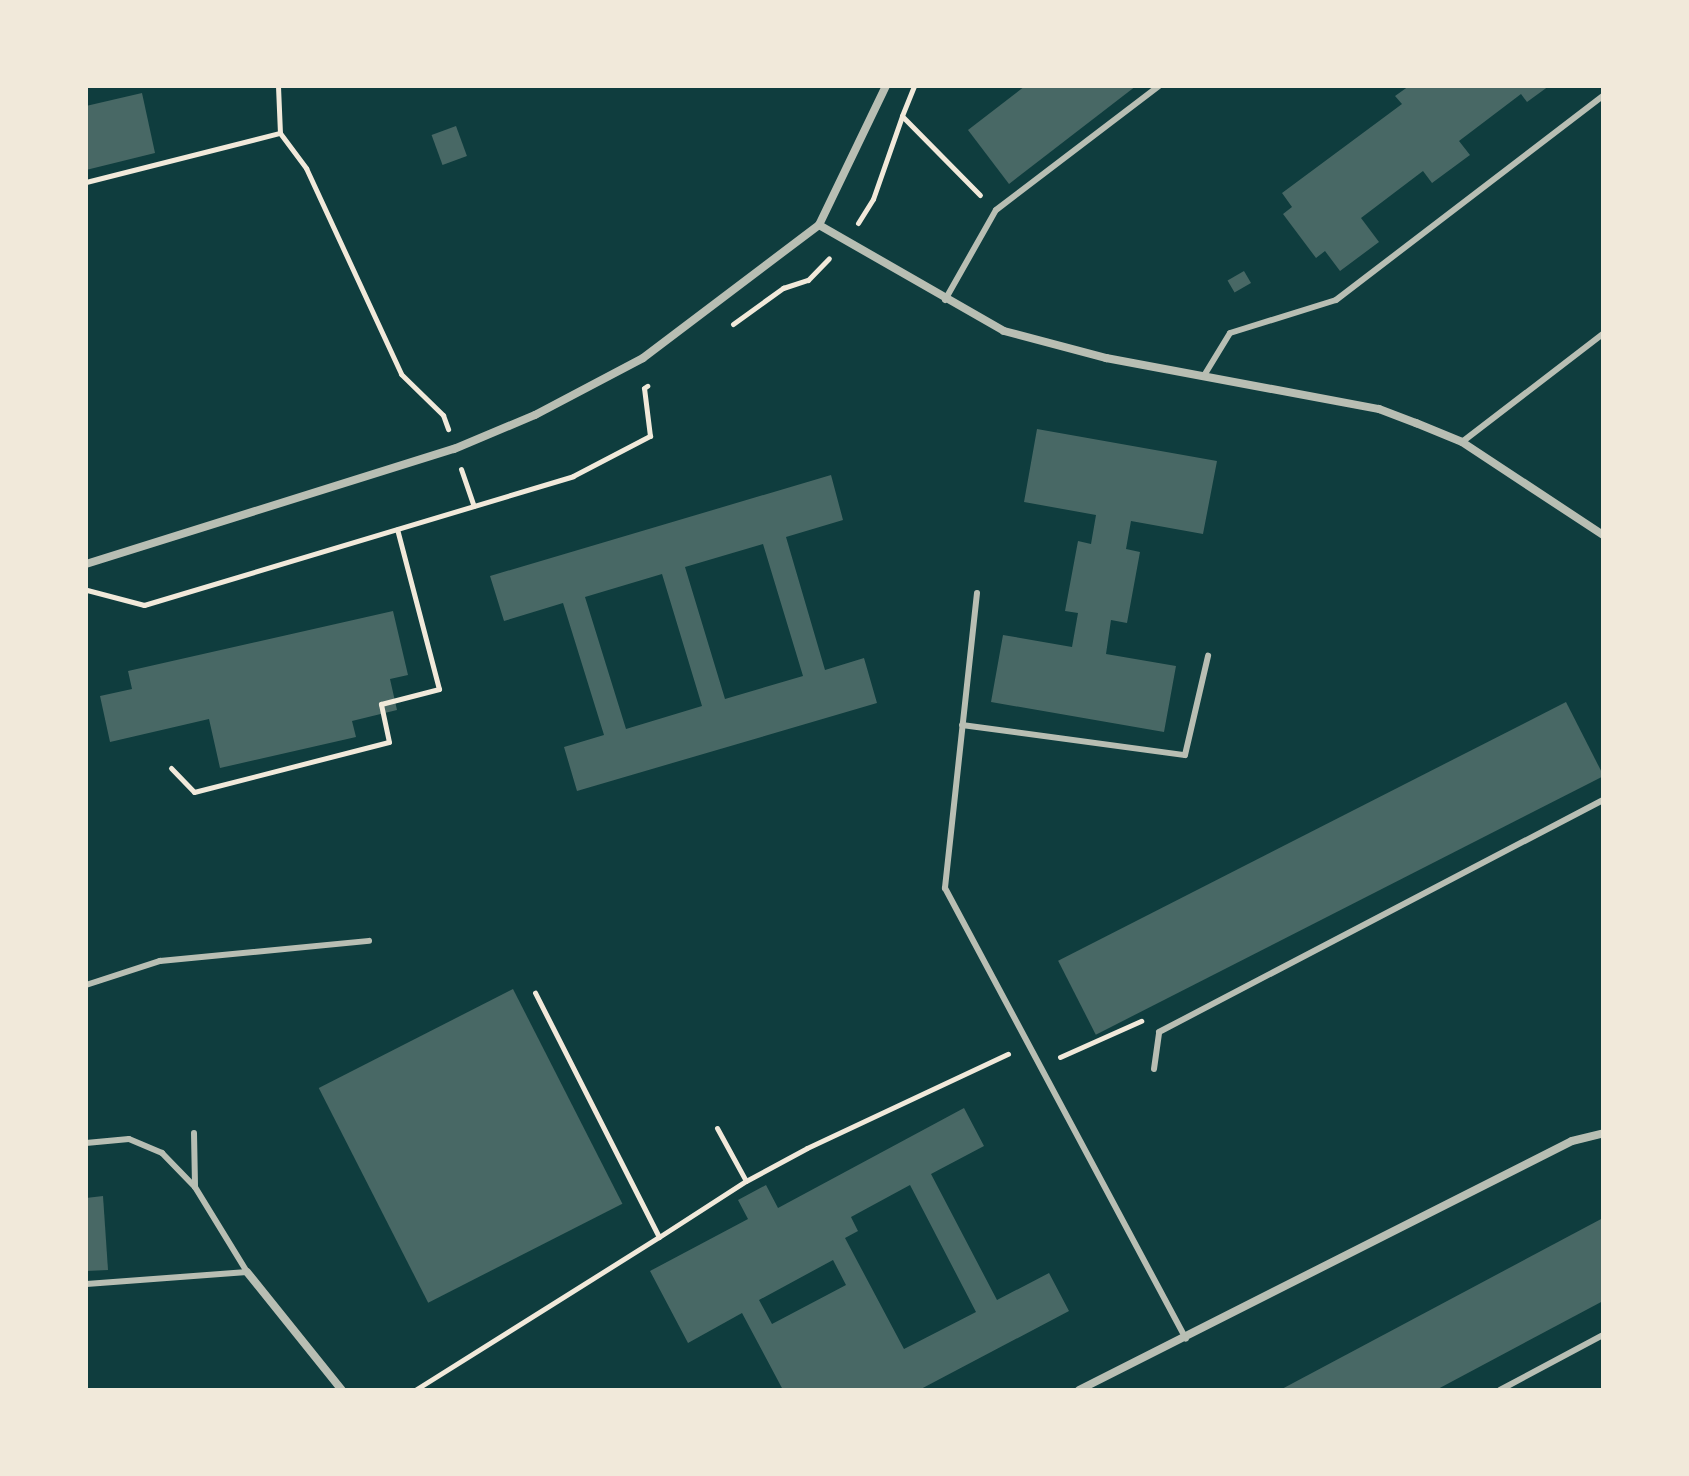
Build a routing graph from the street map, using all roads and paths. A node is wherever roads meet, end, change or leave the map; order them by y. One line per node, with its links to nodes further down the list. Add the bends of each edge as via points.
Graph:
1 (278, 86): 6 (path)
2 (886, 86): 9 (street)
3 (914, 86): 8 (path, via 902,116)
4 (1159, 86): 8 (lane)
5 (1603, 96): 12 (lane, via 1336,300 1230,333)
6 (280, 133): 7 (path); 14 (path, via 306,168 401,374 443,415)
7 (86, 182)
8 (996, 210): 10 (lane)
9 (819, 225): 10 (street); 14 (street, via 643,358 535,415)
10 (945, 300): 12 (street, via 1004,331 1106,358)
11 (1603, 334): 13 (lane)
12 (1205, 374): 13 (street, via 1379,409)
13 (1462, 442): 17 (street)
14 (454, 449): 15 (path); 18 (street)
15 (474, 506)
16 (397, 529): 22 (path, via 439,689 381,704 389,742 194,792)
17 (1603, 535)
18 (86, 564)
19 (977, 593): 21 (lane)
20 (1208, 656): 21 (lane, via 1185,755)
21 (962, 725): 28 (lane, via 945,888)
22 (171, 768)
23 (1603, 800): 27 (lane)
24 (369, 941): 25 (lane, via 160,961)
25 (86, 985)
26 (535, 993): 37 (path)
27 (1159, 1032): 29 (path, via 1139,1019); 30 (lane)
28 (1028, 1044): 29 (lane); 35 (path)
29 (1041, 1067): 41 (lane)
30 (1154, 1069)
31 (717, 1128): 35 (path)
32 (194, 1133): 36 (lane)
33 (1603, 1133): 41 (street, via 1572,1141)
34 (86, 1143): 36 (lane, via 129,1139 162,1153)
35 (746, 1181): 37 (path)
36 (195, 1187): 38 (lane)
37 (659, 1237): 43 (path)
38 (247, 1272): 39 (lane); 42 (street)
39 (86, 1284)
40 (1603, 1335): 45 (lane)
41 (1186, 1339): 44 (street)
42 (342, 1390)
43 (415, 1390)
44 (1079, 1390)
45 (1500, 1390)

